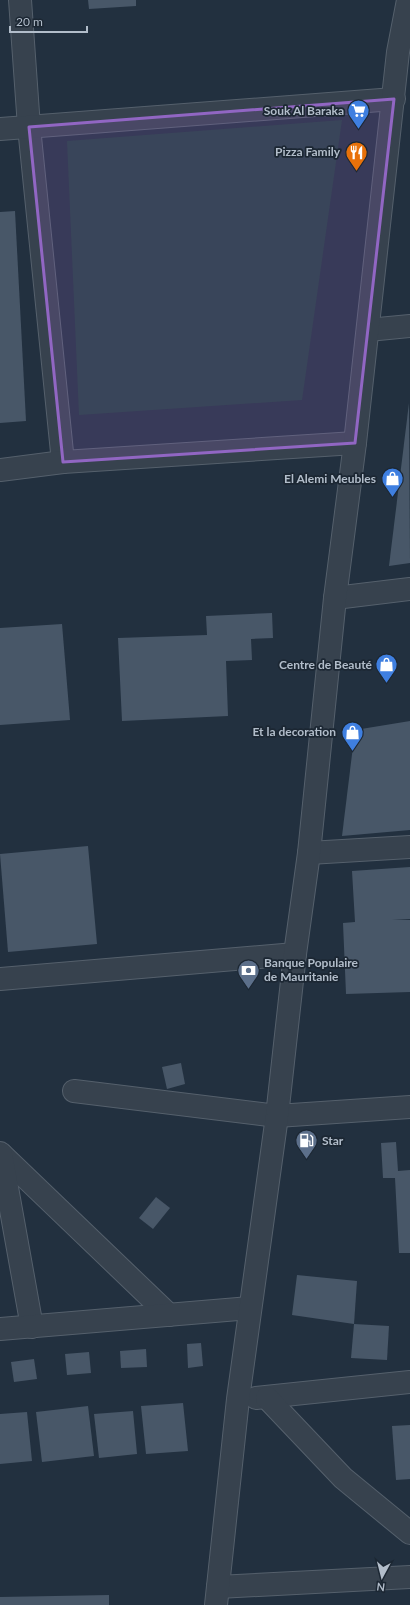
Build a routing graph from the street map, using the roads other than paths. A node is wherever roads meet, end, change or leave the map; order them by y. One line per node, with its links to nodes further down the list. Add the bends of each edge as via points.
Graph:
1 (20, 0): 5 (street)
2 (408, 0): 3 (street)
3 (404, 51): 4 (street)
4 (394, 99): 5 (street); 8 (street)
5 (29, 127): 6 (street); 10 (street)
6 (0, 129)
7 (410, 326): 8 (street)
8 (368, 330): 9 (street)
9 (355, 443): 10 (street); 13 (street)
10 (63, 462): 11 (street)
11 (0, 470)
12 (410, 589): 13 (street)
13 (335, 598): 15 (street)
14 (410, 847): 15 (street)
15 (309, 853): 16 (street)
16 (295, 954): 17 (street); 20 (street)
17 (0, 980)
18 (74, 1090): 20 (street)
19 (410, 1107): 20 (street)
20 (277, 1116): 22 (street)
21 (0, 1153): 23 (street); 24 (street)
22 (250, 1308): 23 (street); 28 (street)
23 (170, 1315): 24 (street)
24 (32, 1327): 25 (street)
25 (0, 1329)
26 (410, 1382): 27 (street)
27 (267, 1398): 28 (street); 29 (street, via 343,1478)
28 (238, 1399): 31 (street)
29 (410, 1533)
30 (410, 1577): 31 (street)
31 (217, 1596)

